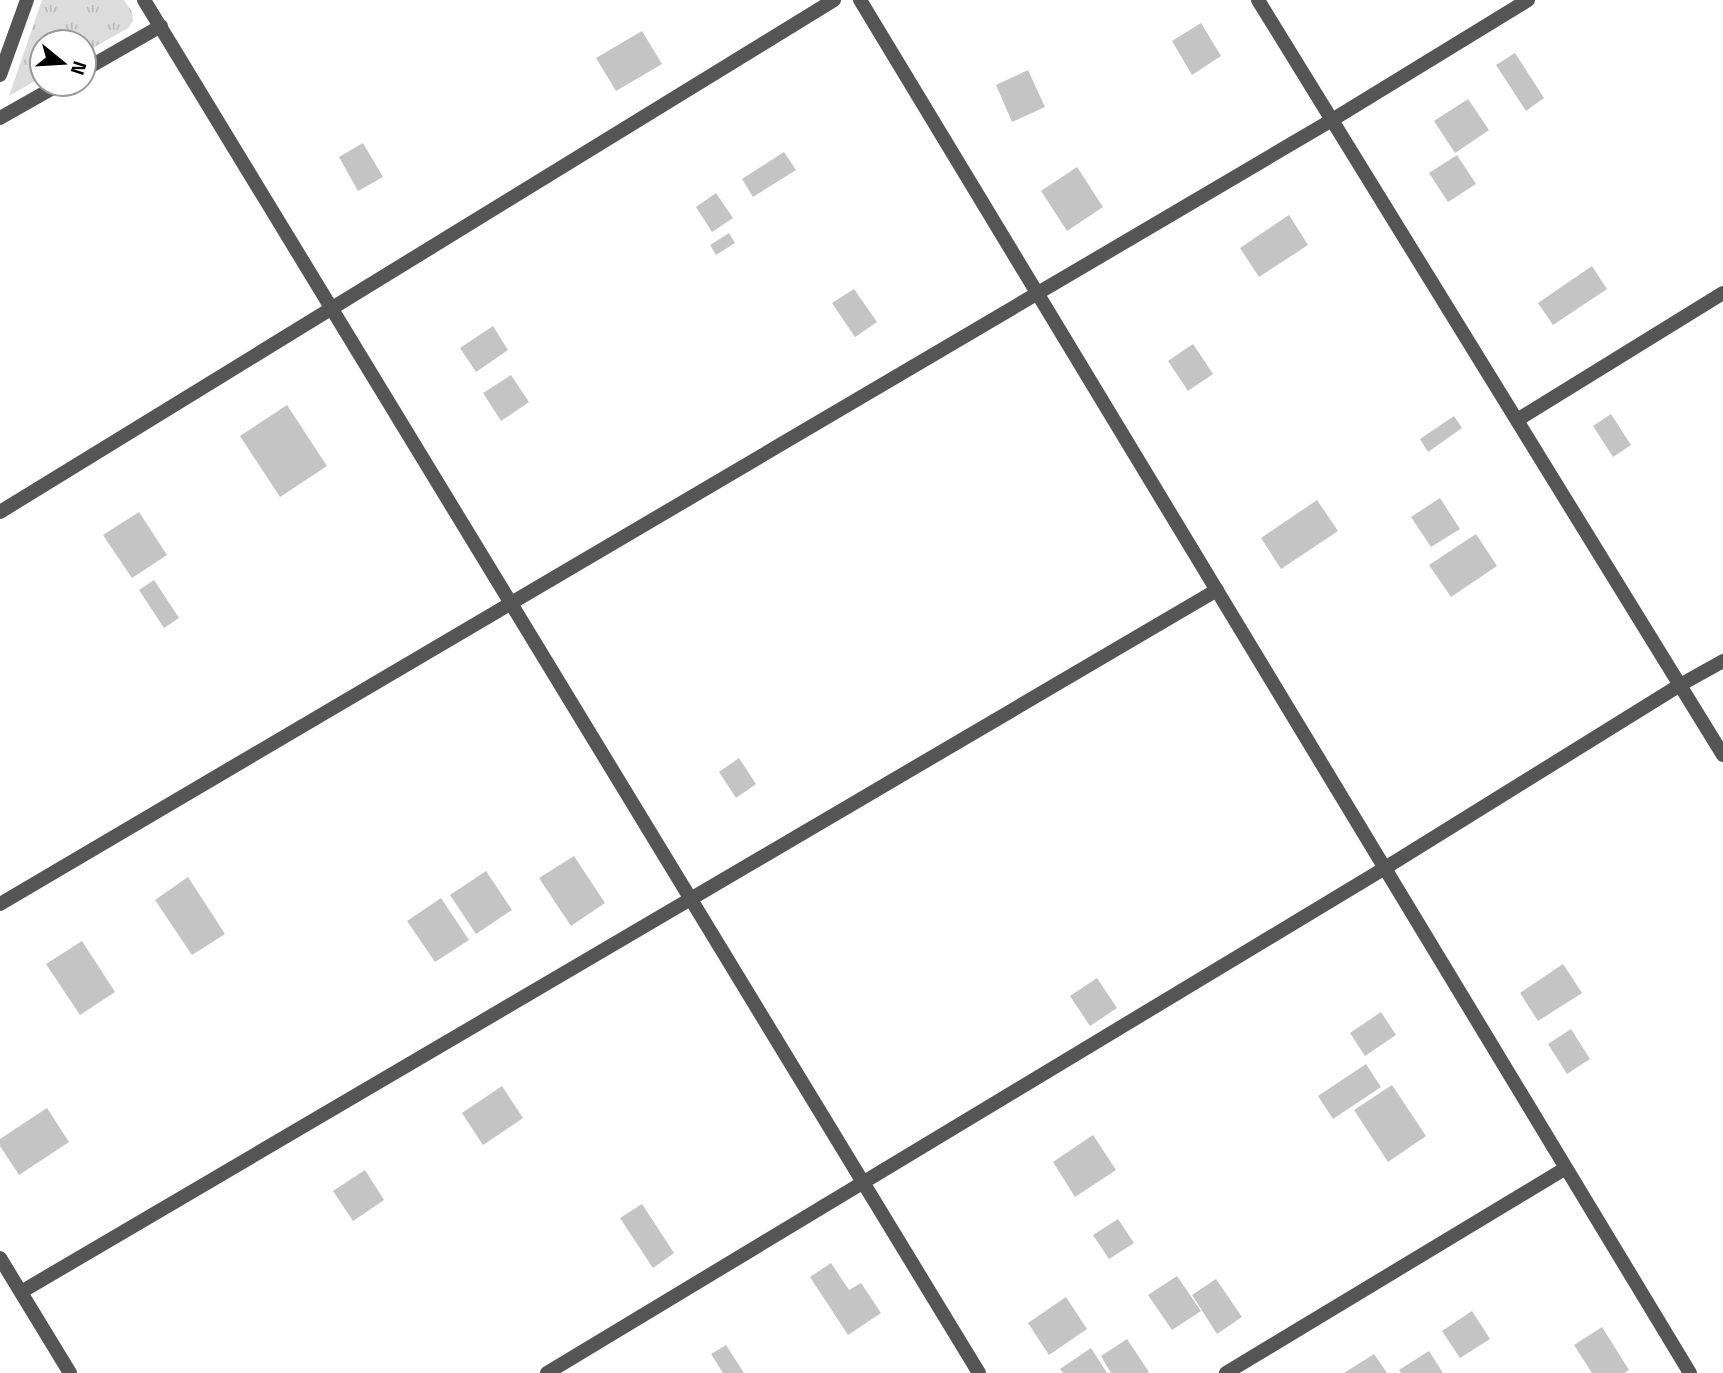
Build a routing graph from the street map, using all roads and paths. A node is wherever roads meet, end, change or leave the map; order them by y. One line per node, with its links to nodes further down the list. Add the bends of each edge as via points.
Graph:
1 (27, 0): 9 (street)
2 (144, 0): 7 (street)
3 (834, 0): 15 (street)
4 (860, 0): 13 (street)
5 (1258, 0): 12 (street)
6 (1528, 0): 12 (street)
7 (161, 26): 8 (street); 15 (street)
8 (98, 62)
9 (0, 75)
10 (35, 98): 11 (street)
11 (0, 118)
12 (1332, 120): 13 (street); 16 (street)
13 (1037, 293): 18 (street); 19 (street)
14 (1723, 293): 16 (street)
15 (333, 308): 17 (street); 19 (street)
16 (1517, 421): 21 (street)
17 (0, 512)
18 (1217, 590): 23 (street); 24 (street)
19 (512, 602): 24 (street); 25 (street)
20 (1723, 661): 21 (street)
21 (1680, 685): 22 (street); 23 (street)
22 (1723, 755)
23 (1385, 868): 26 (street); 27 (street)
24 (691, 898): 27 (street); 29 (street)
25 (0, 904)
26 (1566, 1168): 33 (street); 34 (street)
27 (863, 1183): 31 (street); 32 (street)
28 (0, 1258): 29 (street)
29 (21, 1292): 30 (street)
30 (70, 1373)
31 (547, 1373)
32 (979, 1373)
33 (1226, 1373)
34 (1690, 1373)

